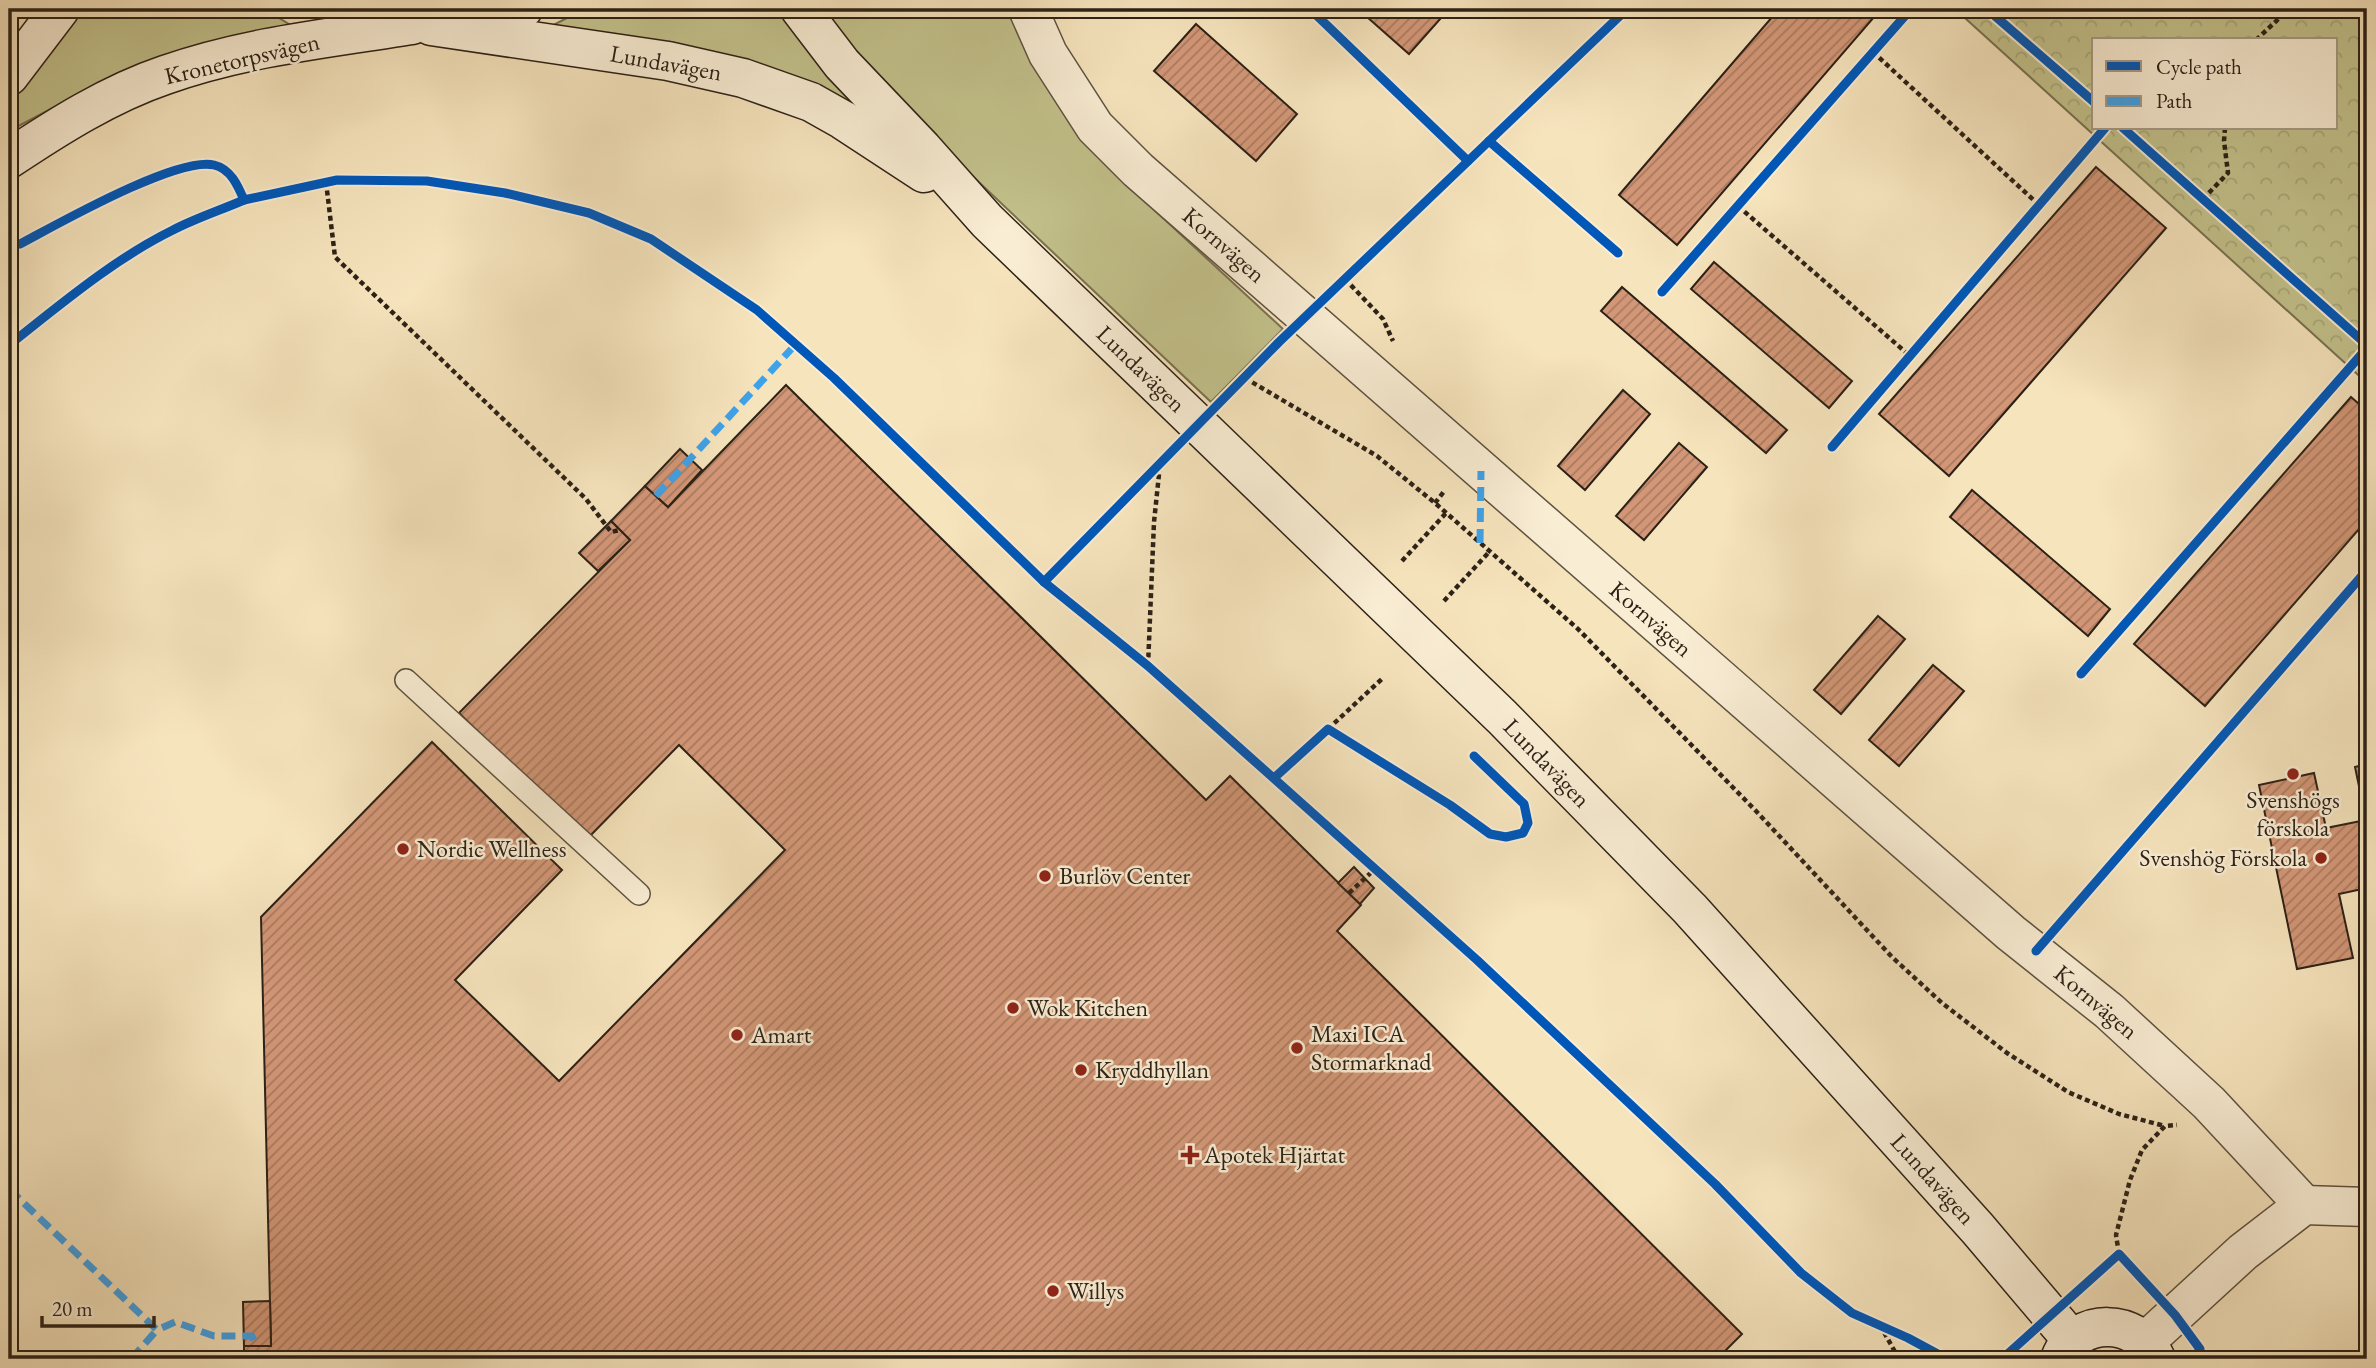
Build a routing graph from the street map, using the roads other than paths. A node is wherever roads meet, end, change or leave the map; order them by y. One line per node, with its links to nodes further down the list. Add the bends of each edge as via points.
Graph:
1 (61, 9): 7 (main road)
2 (338, 9): 6 (main road, Lundavägen, via 381,21)
3 (523, 9): 6 (main road, Lundavägen, via 485,20)
4 (800, 9): 9 (main road, Lundavägen, via 842,64)
5 (1028, 9): 12 (main road, Kornvägen, via 1048,54 1095,127 1138,170 2011,933 2109,1011 2209,1103)
6 (422, 25): 8 (main road, Kronetorpsvägen, via 258,51 163,76 84,113); 9 (main road, Lundavägen, via 681,63 776,89 843,120 911,163)
7 (9, 76)
8 (9, 159)
9 (987, 221): 14 (main road, Lundavägen, via 1502,717 1690,909 1978,1229)
10 (406, 680): 11 (lane)
11 (639, 894)
12 (2304, 1205): 13 (main road); 15 (main road, via 2243,1252)
13 (2367, 1208)
14 (2066, 1350): 15 (main road, Lundavägen, via 2083,1332 2109,1326 2122,1328)
15 (2151, 1351)

